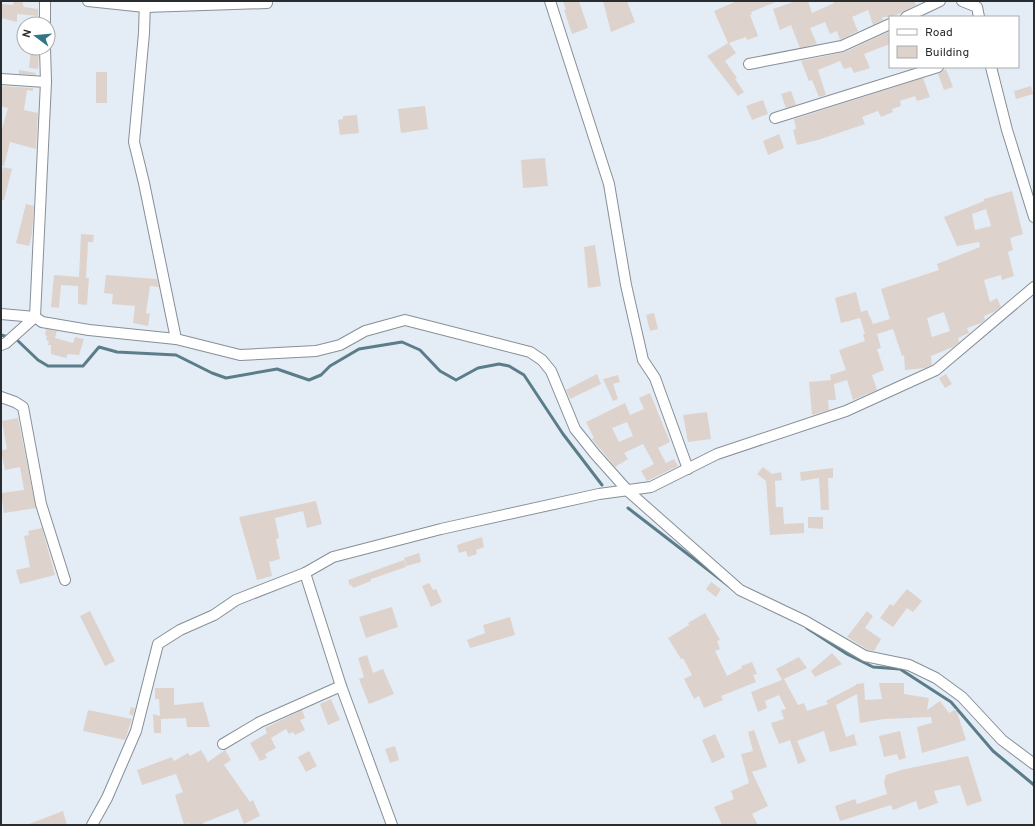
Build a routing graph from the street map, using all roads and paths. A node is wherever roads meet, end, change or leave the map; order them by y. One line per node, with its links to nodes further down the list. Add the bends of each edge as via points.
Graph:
1 (45, 1): 8 (street)
2 (88, 1): 7 (street)
3 (550, 1): 26 (street, via 609,184 626,285 643,360 655,378 664,409)
4 (940, 1): 9 (street)
5 (962, 1): 10 (street, via 977,7)
6 (267, 2): 7 (street)
7 (145, 4): 23 (street, via 134,142)
8 (45, 16)
9 (908, 16)
10 (979, 16)
11 (889, 24): 13 (street, via 842,46)
12 (46, 56): 17 (street)
13 (749, 64)
14 (935, 68): 18 (street)
15 (991, 68): 19 (street)
16 (1, 79): 17 (street)
17 (46, 82): 22 (street)
18 (775, 118)
19 (1034, 217)
20 (1034, 286): 26 (street, via 936,370 846,411 717,454)
21 (1, 314): 22 (street)
22 (31, 320): 23 (street, via 83,329); 24 (street)
23 (176, 339): 27 (street, via 240,354 316,351 340,345 365,331 405,320 530,352 542,360 551,371 575,429)
24 (4, 344)
25 (1, 397): 29 (street, via 23,407 41,504)
26 (688, 469): 27 (street, via 651,487)
27 (628, 492): 28 (street, via 599,494 441,529 333,558); 32 (street, via 740,590 805,621 865,656 909,665 936,678 962,697 1002,740)
28 (305, 573): 30 (street); 33 (street, via 236,600 214,615 180,630 158,644 136,731 108,798)
29 (65, 580)
30 (342, 686): 31 (street, via 260,722); 34 (street)
31 (223, 744)
32 (1034, 764)
33 (92, 825)
34 (392, 825)

